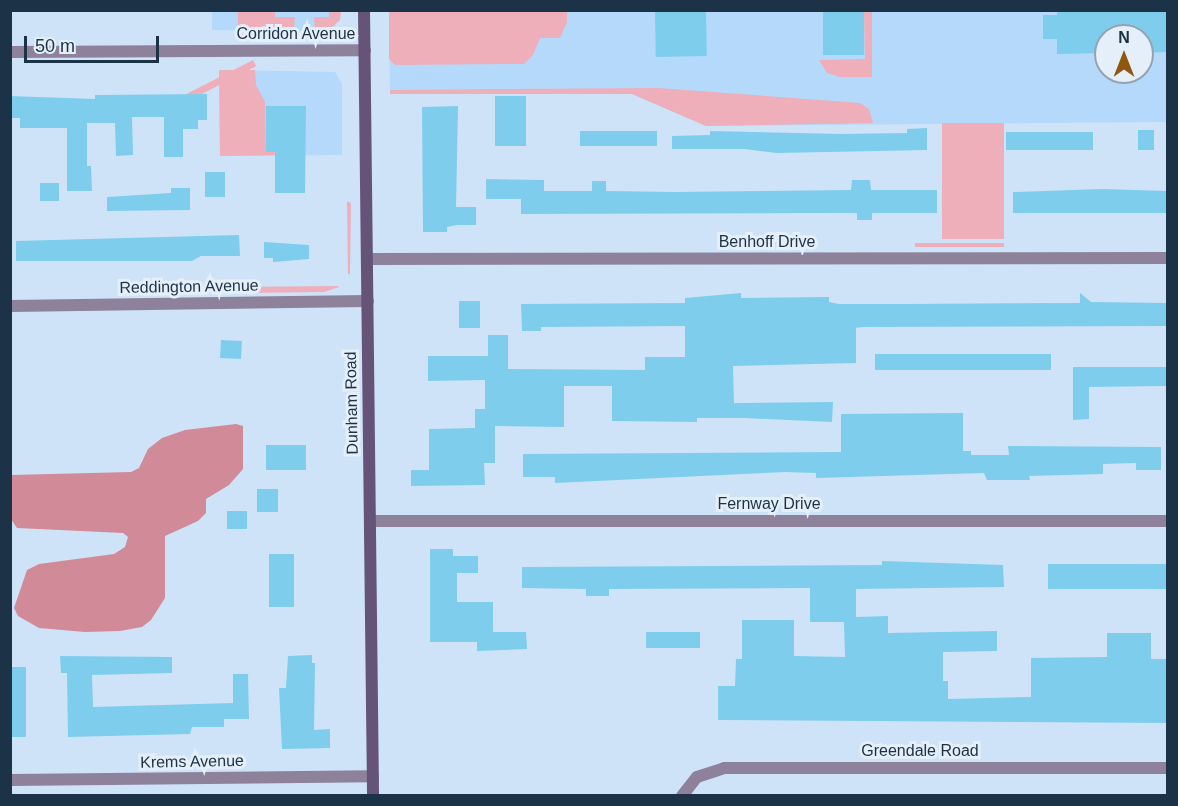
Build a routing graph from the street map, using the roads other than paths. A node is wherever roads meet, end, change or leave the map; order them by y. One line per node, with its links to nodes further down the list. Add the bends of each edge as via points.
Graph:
1 (364, 10): 2 (street, Dunham Road)
2 (365, 50): 3 (street, Corridon Avenue); 5 (street, Dunham Road)
3 (10, 52)
4 (1167, 258): 5 (street, Benhoff Drive)
5 (367, 259): 6 (street, Dunham Road)
6 (368, 302): 7 (street, Reddington Avenue); 8 (street, Dunham Road)
7 (10, 306)
8 (370, 521): 9 (street, Fernway Drive); 11 (street, Dunham Road)
9 (1167, 521)
10 (1167, 768): 14 (street, Greendale Road, via 724,768 697,777)
11 (373, 776): 12 (street, Krems Avenue); 13 (street, Dunham Road)
12 (10, 780)
13 (373, 795)
14 (682, 795)

